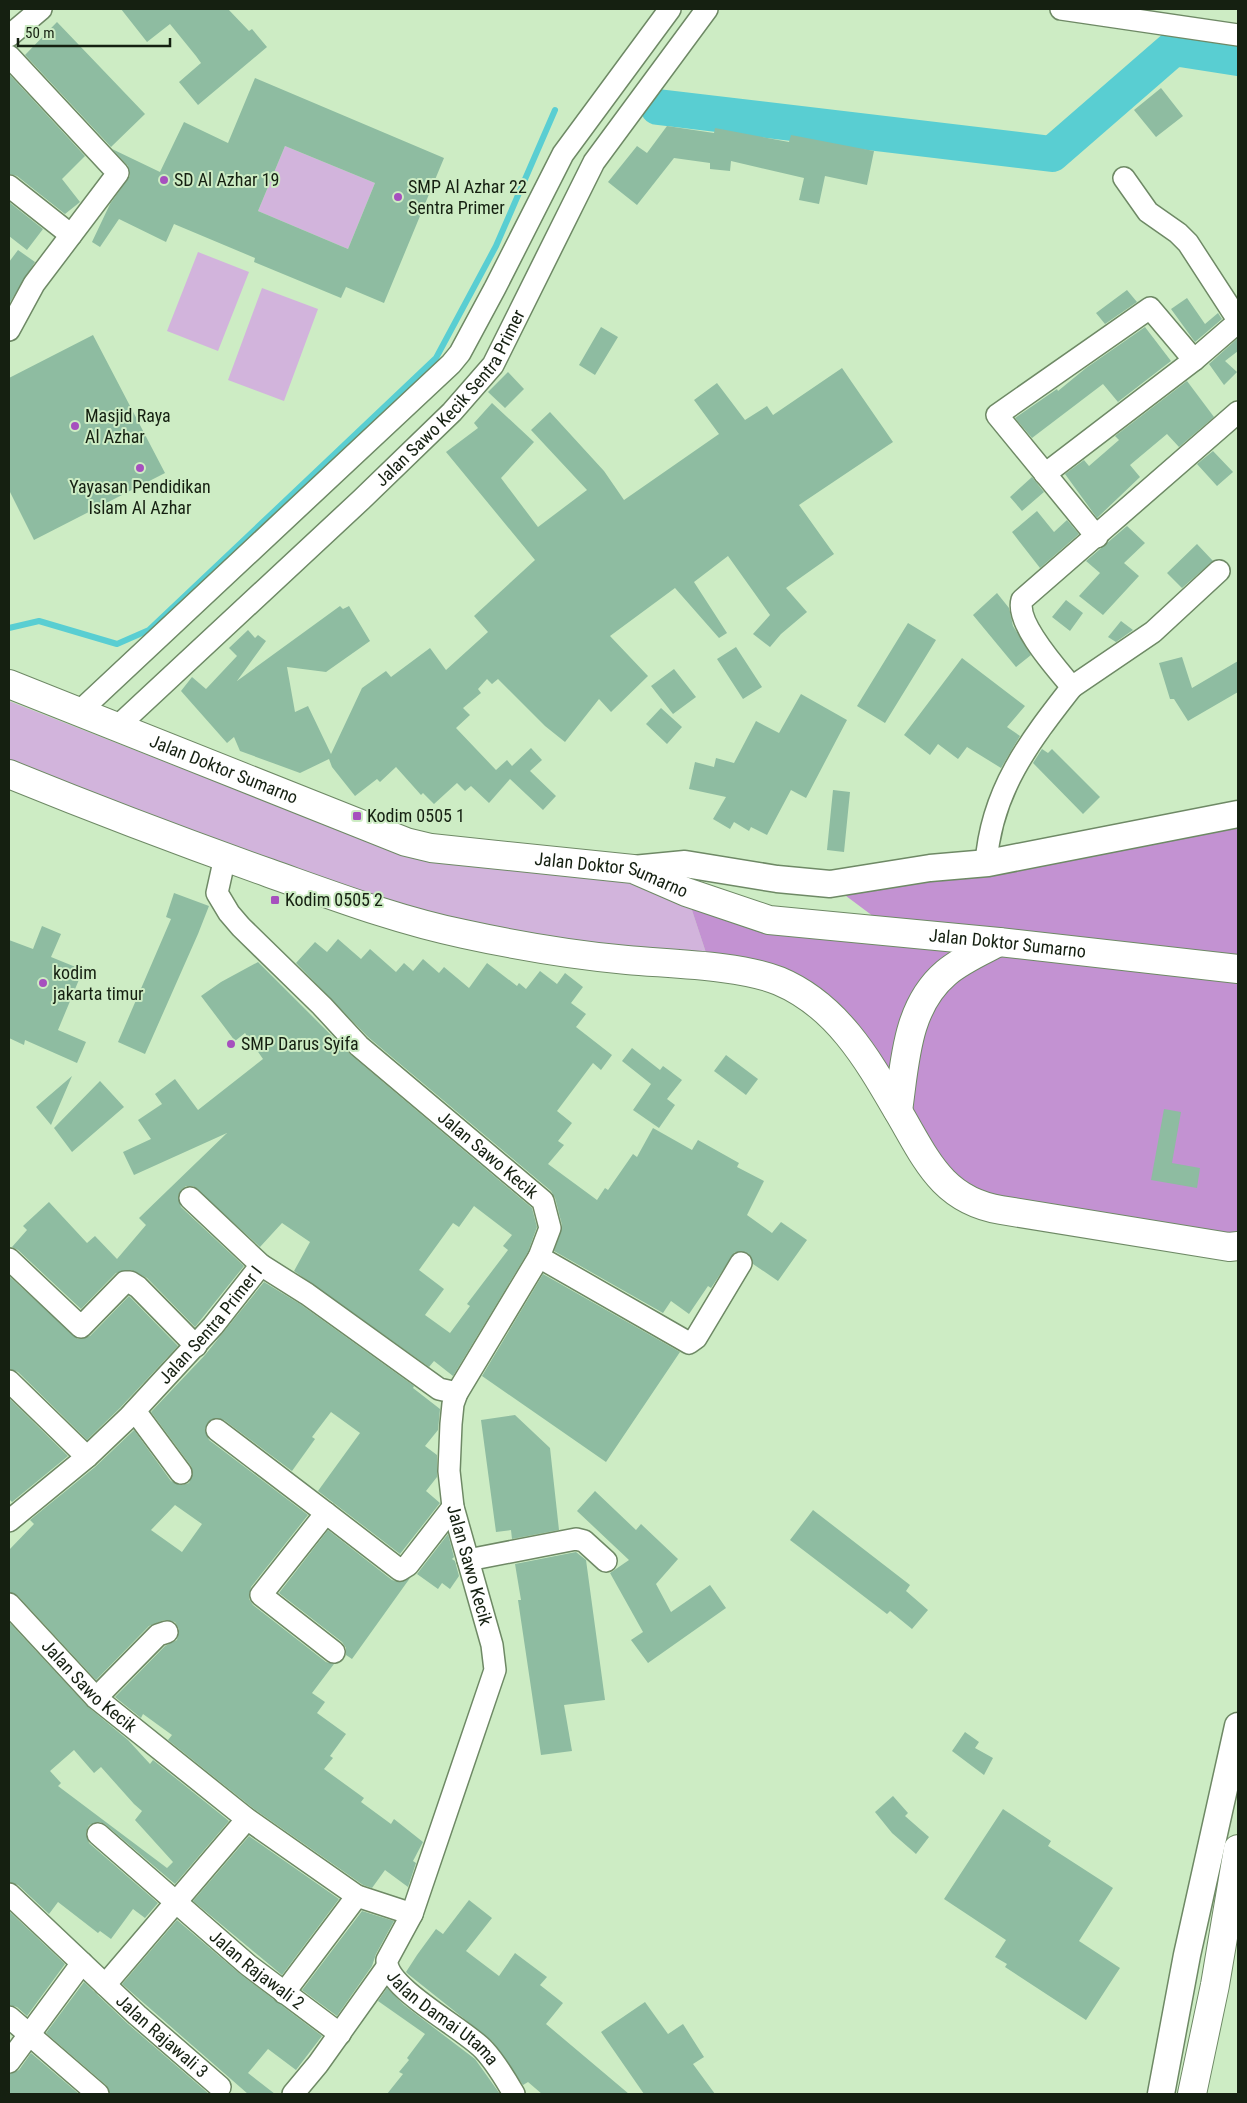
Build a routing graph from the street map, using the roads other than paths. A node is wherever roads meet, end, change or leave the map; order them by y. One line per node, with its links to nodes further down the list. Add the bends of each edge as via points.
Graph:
1 (41, 9): 6 (street)
2 (670, 9): 8 (street, Jalan Sawo Kecik Sentra Primer)
3 (707, 9): 9 (street, Jalan Sawo Kecik Sentra Primer)
4 (1061, 9): 5 (street)
5 (1238, 35)
6 (9, 36)
7 (9, 56): 12 (street, via 118,172)
8 (563, 154): 9 (street); 22 (street, Jalan Sawo Kecik Sentra Primer, via 495,288 451,364)
9 (594, 162): 23 (street, Jalan Sawo Kecik Sentra Primer, via 486,374 452,412 361,500)
10 (1124, 178): 13 (street, via 1148,212 1188,242)
11 (9, 186): 12 (street)
12 (71, 235): 14 (street, via 34,284)
13 (1238, 321): 15 (street)
14 (9, 330)
15 (1194, 360): 17 (street); 17 (street, via 1150,308 997,415)
16 (1238, 412): 18 (street)
17 (1045, 474): 18 (street)
18 (1096, 537): 21 (street, via 1027,594 1020,607 1024,622)
19 (1219, 571): 21 (street, via 1152,632)
20 (9, 684): 22 (main road, Jalan Doktor Sumarno)
21 (1072, 687): 27 (street, via 1023,752 1007,781 987,848)
22 (79, 712): 23 (main road, Jalan Doktor Sumarno)
23 (117, 727): 28 (main road, Jalan Doktor Sumarno, via 406,842 476,854)
24 (9, 774): 26 (main road)
25 (1238, 814): 27 (street)
26 (225, 857): 31 (main road, via 388,915 462,934 562,954 724,970 776,980 810,999 851,1036); 34 (street, Jalan Sawo Kecik, via 217,893 241,927 359,1046 542,1201 550,1228)
27 (986, 864): 28 (street, via 930,868 830,884 685,864)
28 (633, 869): 29 (main road, Jalan Doktor Sumarno, via 686,892 769,920)
29 (1012, 943): 30 (main road, Jalan Doktor Sumarno); 31 (main road, via 946,973 918,1011 908,1040)
30 (1238, 970)
31 (898, 1111): 33 (main road, via 938,1178 968,1201 983,1207)
32 (190, 1198): 37 (street)
33 (1235, 1250)
34 (539, 1258): 36 (street, via 688,1343 696,1338); 40 (street, Jalan Sawo Kecik)
35 (9, 1260): 38 (street, via 81,1327 125,1282 130,1282)
36 (741, 1263)
37 (261, 1265): 38 (street, Jalan Sentra Primer I); 40 (street, Jalan Sentra Primer I, via 439,1389)
38 (196, 1346): 41 (street, Jalan Sentra Primer I)
39 (9, 1381): 43 (street)
40 (457, 1393): 45 (street, Jalan Sawo Kecik, via 453,1404 449,1471)
41 (135, 1411): 43 (street, Jalan Sentra Primer I); 44 (street)
42 (217, 1430): 46 (street)
43 (88, 1457): 47 (street, Jalan Sentra Primer I)
44 (181, 1473)
45 (453, 1508): 46 (street, via 408,1565 400,1570); 48 (street, Jalan Sawo Kecik)
46 (326, 1513): 52 (street, via 261,1595)
47 (9, 1521)
48 (468, 1560): 49 (street, via 576,1539 584,1541); 61 (street, Jalan Sawo Kecik, via 492,1645 495,1670)
49 (606, 1561)
50 (9, 1604): 53 (street, Jalan Sawo Kecik)
51 (167, 1632): 53 (street, via 158,1635)
52 (334, 1652)
53 (96, 1698): 55 (street, Jalan Sawo Kecik)
54 (1238, 1726): 74 (street, via 1187,1955)
55 (247, 1819): 59 (street, Jalan Sawo Kecik); 60 (street)
56 (98, 1834): 60 (street, Jalan Rajawali 2)
57 (1238, 1850): 75 (main road, via 1216,1985)
58 (9, 1894): 62 (street, Jalan Rajawali 3)
59 (357, 1896): 61 (street, Jalan Sawo Kecik); 65 (street)
60 (176, 1902): 64 (street); 65 (street, Jalan Rajawali 2)
61 (412, 1914): 63 (street, Jalan Damai Utama, via 387,1960)
62 (82, 1963): 64 (street, Jalan Rajawali 3); 68 (street)
63 (387, 1967): 67 (street); 73 (street, Jalan Damai Utama, via 398,1983 484,2050)
64 (104, 1985): 70 (street, Jalan Rajawali 3)
65 (284, 1993): 67 (street, Jalan Rajawali 2)
66 (9, 2017): 68 (street)
67 (340, 2034): 72 (street)
68 (29, 2035): 69 (street); 71 (street)
69 (9, 2062)
70 (220, 2087)
71 (98, 2094)
72 (293, 2094)
73 (514, 2094)
74 (1161, 2094)
75 (1192, 2094)

